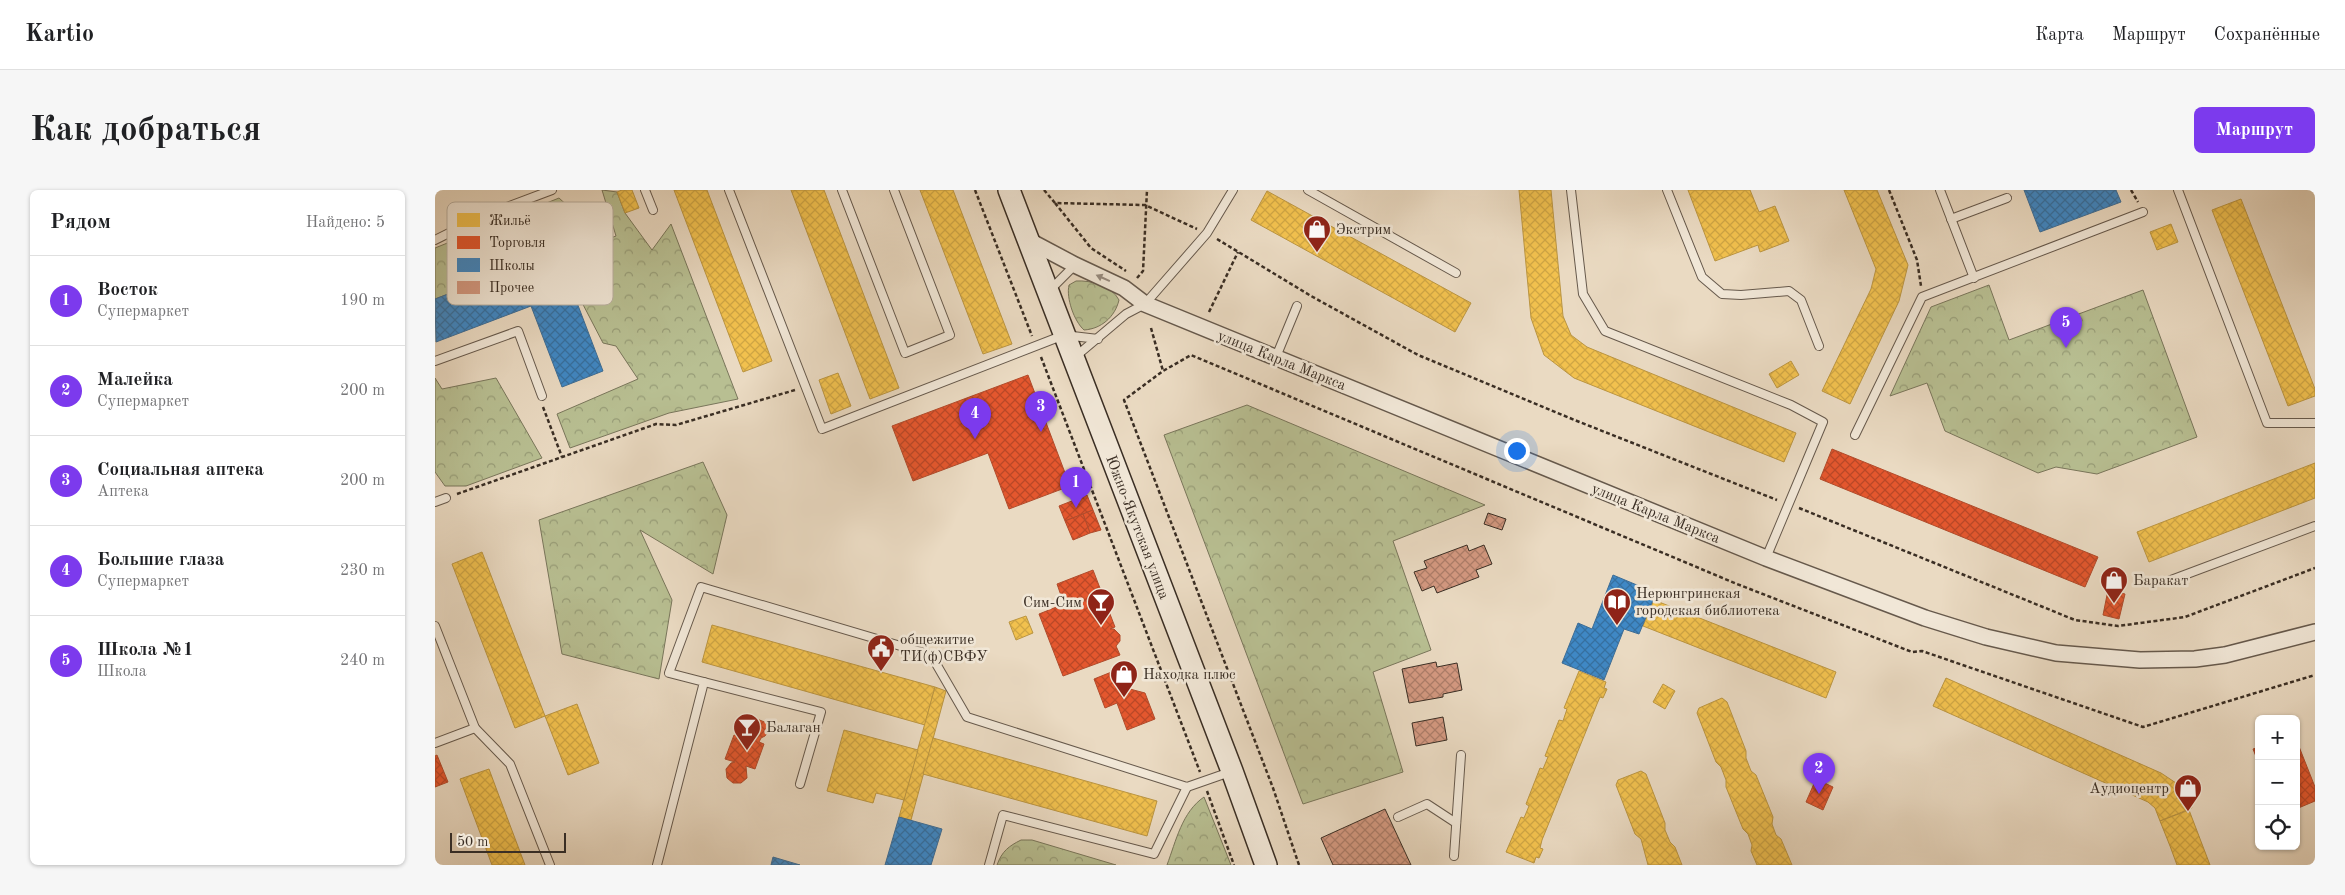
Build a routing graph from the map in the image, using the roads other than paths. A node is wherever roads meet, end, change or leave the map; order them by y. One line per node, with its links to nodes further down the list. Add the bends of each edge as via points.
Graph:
1 (552, 190): 14 (lane)
2 (645, 190): 15 (lane)
3 (729, 190): 27 (lane, via 822,429)
4 (842, 190): 5 (lane, via 905,353 950,335)
5 (894, 190)
6 (1009, 190): 20 (street, Южно-Якутская улица)
7 (1233, 190): 25 (lane, via 1207,233)
8 (1308, 190): 22 (lane)
9 (1571, 190): 39 (lane, via 1583,294 1605,330 1791,405 1823,422)
10 (1667, 190): 29 (lane, via 1702,277 1722,294 1789,291 1801,300)
11 (1940, 190): 17 (lane)
12 (2179, 190): 34 (lane, via 2267,423)
13 (2007, 198): 17 (lane)
14 (520, 202)
15 (653, 210)
16 (2143, 212): 23 (lane)
17 (1951, 220): 23 (lane)
18 (447, 234): 19 (lane)
19 (435, 240)
20 (1028, 240): 21 (street, улица Карла Маркса); 24 (street, Южно-Якутская улица)
21 (1075, 265): 24 (lane); 25 (street, улица Карла Маркса, one-way to 21, via 1124,288)
22 (1456, 273)
23 (1974, 278): 35 (lane, via 1923,297)
24 (1048, 292): 27 (street, Южно-Якутская улица)
25 (1145, 304): 28 (lane, via 1126,314); 30 (street, улица Карла Маркса)
26 (1297, 306): 30 (lane)
27 (1064, 335): 28 (lane); 31 (street, Южно-Якутская улица)
28 (1098, 339): 31 (lane)
29 (1819, 346)
30 (1276, 357): 39 (street, улица Карла Маркса)
31 (1073, 358): 47 (street, Южно-Якутская улица)
32 (435, 361): 33 (lane, via 518,331)
33 (542, 396)
34 (2315, 423)
35 (1855, 435)
36 (446, 498): 37 (lane)
37 (435, 502)
38 (2315, 526): 40 (lane)
39 (1766, 558): 42 (street, улица Карла Маркса, via 1925,618 1986,637 2056,653 2140,660 2195,659 2225,655)
40 (2171, 580)
41 (435, 626): 44 (lane)
42 (2315, 632)
43 (704, 682): 48 (lane, via 821,712); 49 (lane, via 669,672 701,587 931,655 967,717); 54 (lane)
44 (475, 728): 45 (lane); 53 (lane, via 510,764)
45 (435, 744)
46 (1461, 755): 51 (lane)
47 (1232, 771): 49 (lane); 56 (street, Южно-Якутская улица)
48 (800, 784)
49 (1187, 787): 55 (lane, via 1154,854 1003,815)
50 (1398, 817): 51 (lane, via 1427,804)
51 (1456, 823): 52 (lane)
52 (1454, 856)
53 (550, 865)
54 (657, 865)
55 (989, 865)
56 (1266, 865)

